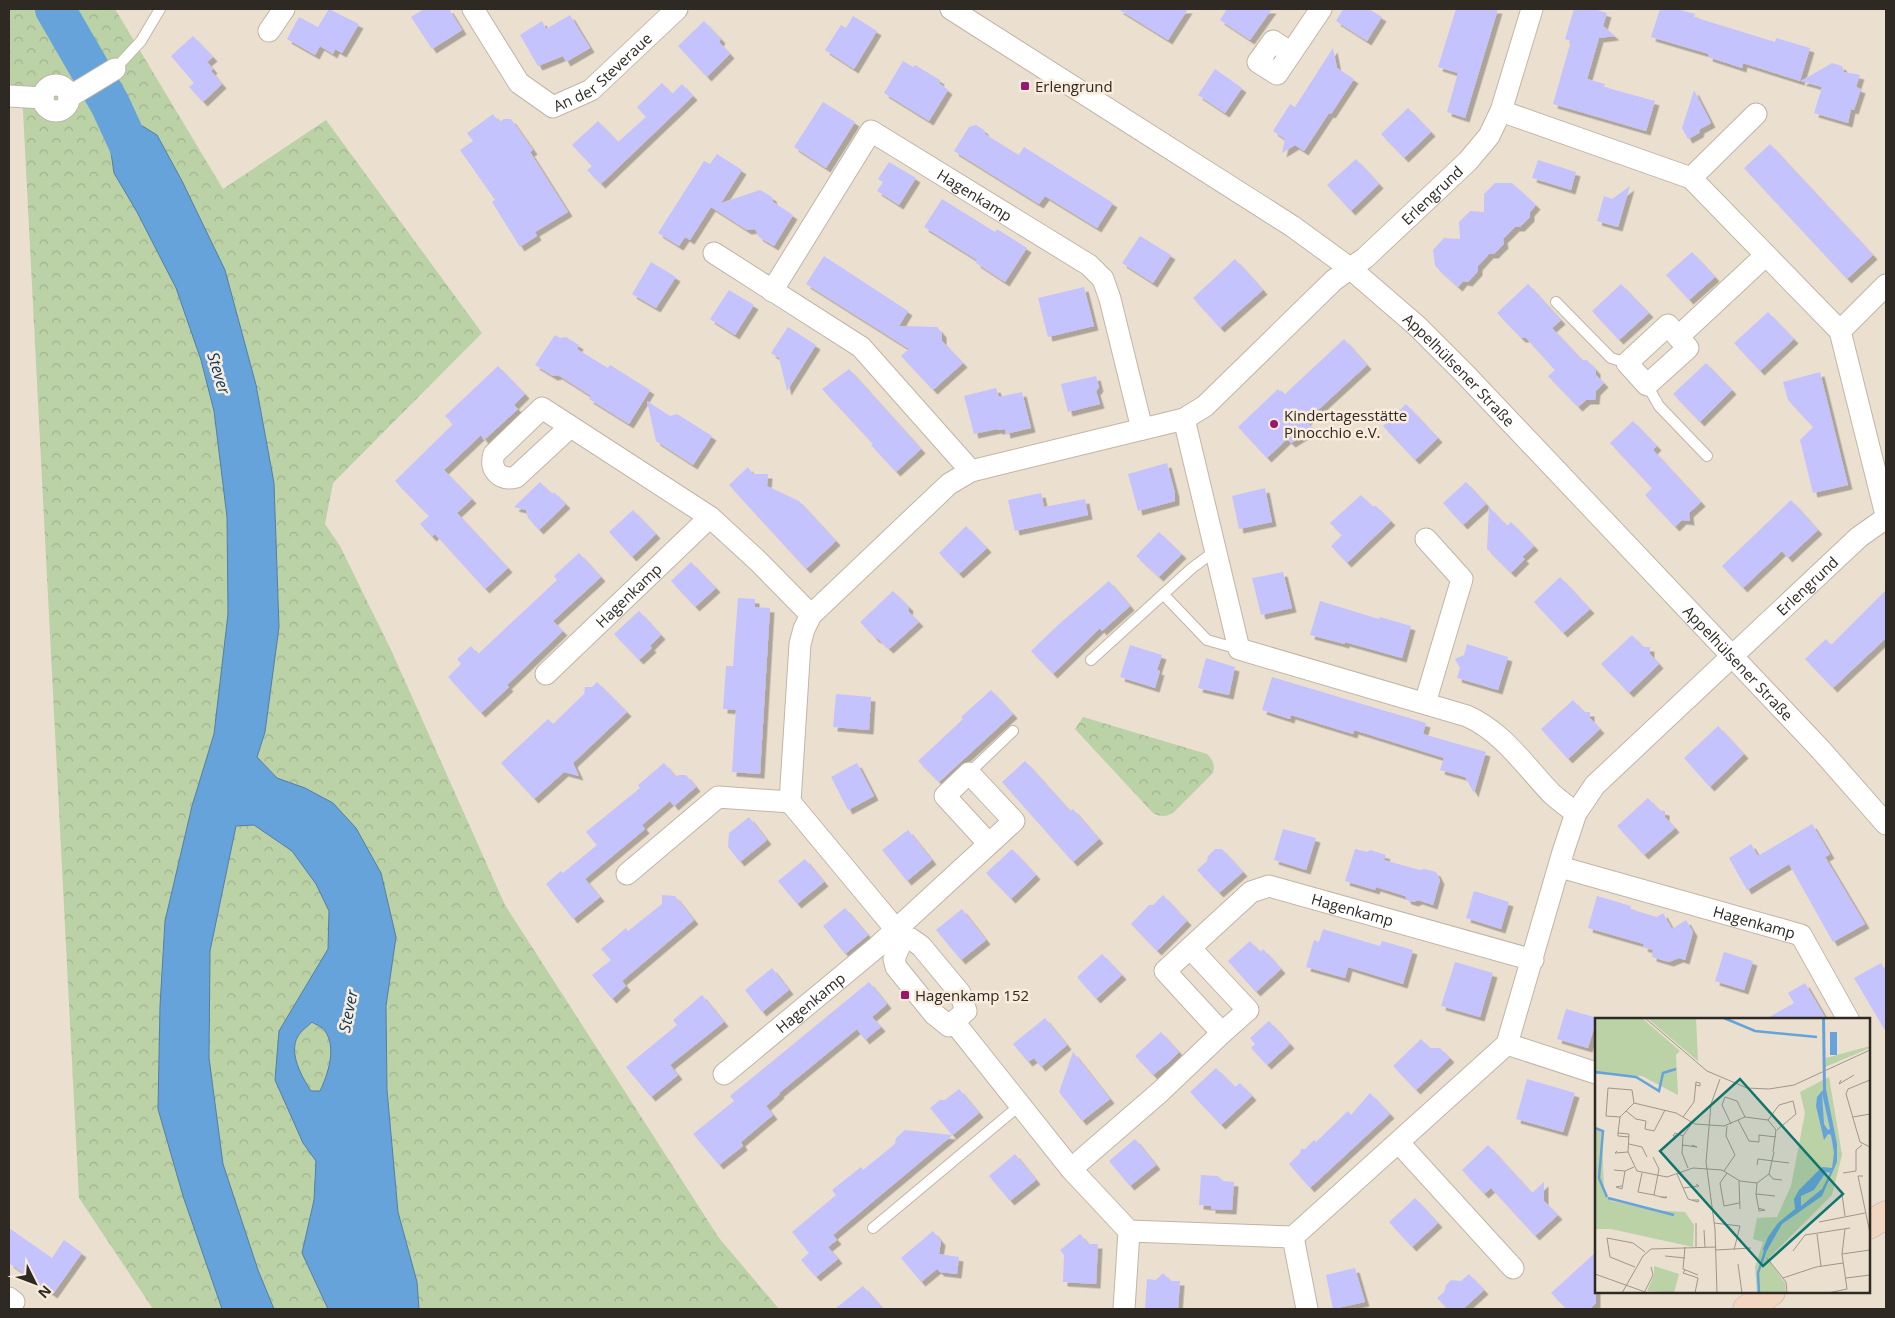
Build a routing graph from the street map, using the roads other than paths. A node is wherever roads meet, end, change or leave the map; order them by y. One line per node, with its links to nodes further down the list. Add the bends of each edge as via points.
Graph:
1 (160, 9): 10 (lane, via 141,41)
2 (284, 9): 8 (street)
3 (474, 9): 4 (street, An der Steveraue, via 519,83 553,107 591,90)
4 (678, 9)
5 (951, 9): 17 (street, Appelhülsener Straße, via 1292,226)
6 (1321, 9): 9 (street)
7 (1532, 9): 12 (street, Erlengrund)
8 (269, 32)
9 (1291, 52)
10 (115, 69): 11 (street, via 72,96 60,85 55,85 48,88 43,98)
11 (9, 96)
12 (1502, 111): 14 (street); 17 (street, Erlengrund, via 1489,136 1468,161)
13 (1756, 114): 14 (street)
14 (1690, 178): 16 (street)
15 (714, 253): 19 (street)
16 (1766, 255): 21 (street); 22 (street)
17 (1351, 269): 25 (street, via 1334,280 1205,406); 37 (street, Appelhülsener Straße, via 1417,326 1465,374)
18 (1886, 285): 21 (street)
19 (772, 290): 27 (street, Hagenkamp, via 870,131 1089,265 1104,279); 29 (street, via 861,347)
20 (1556, 302): 23 (lane, via 1611,358)
21 (1840, 331): 31 (street, Erlengrund)
22 (1678, 337): 23 (street, via 1668,325); 24 (street, via 1688,348)
23 (1627, 363): 24 (street)
24 (1647, 385): 28 (lane, via 1659,406)
25 (1184, 419): 27 (street); 33 (street)
26 (570, 426): 30 (street)
27 (1142, 428): 29 (street)
28 (1707, 456)
29 (971, 471): 35 (street, via 949,484)
30 (710, 517): 35 (street); 39 (street, Hagenkamp)
31 (1886, 517): 37 (street, Erlengrund, via 1859,537)
32 (1426, 539): 40 (street, via 1462,579)
33 (1215, 551): 34 (lane); 36 (street)
34 (1163, 594): 36 (lane, via 1207,640); 38 (lane)
35 (811, 615): 43 (street, via 800,644)
36 (1239, 649): 40 (street)
37 (1732, 658): 44 (street, via 1595,785); 45 (street, Appelhülsener Straße, via 1821,750)
38 (1091, 660)
39 (546, 674)
40 (1425, 703): 44 (street, via 1482,722)
41 (1013, 731): 42 (lane)
42 (968, 773): 46 (street, via 945,796); 46 (street, Hagenkamp, via 1014,821)
43 (790, 802): 48 (street, via 718,797); 49 (street)
44 (1576, 813): 47 (street)
45 (1886, 824)
46 (989, 844): 49 (street, Hagenkamp)
47 (1560, 867): 51 (street); 52 (street, Hagenkamp, via 1801,935)
48 (627, 874)
49 (900, 933): 53 (street, Hagenkamp, via 894,959 896,967 934,1014 949,1026); 53 (street, via 921,946 960,993 966,1011); 57 (street, Hagenkamp, via 877,947)
50 (1190, 948): 51 (street, Hagenkamp, via 1251,892 1269,886); 54 (street, Hagenkamp, via 1165,971); 54 (street, via 1248,1010)
51 (1533, 960): 55 (street)
52 (1847, 1018)
53 (954, 1022): 58 (street)
54 (1222, 1033): 60 (street, via 1160,1092)
55 (1507, 1044): 56 (street); 59 (street)
56 (1595, 1073)
57 (724, 1074)
58 (1020, 1105): 60 (street); 63 (lane)
59 (1399, 1143): 65 (street); 66 (street)
60 (1070, 1169): 64 (street)
61 (1886, 1215): 62 (main road)
62 (1870, 1224)
63 (873, 1228)
64 (1129, 1231): 65 (street); 68 (street)
65 (1293, 1237): 69 (street)
66 (1513, 1268)
67 (1769, 1293): 70 (main road)
68 (1124, 1309)
69 (1308, 1309)
70 (1747, 1309)

